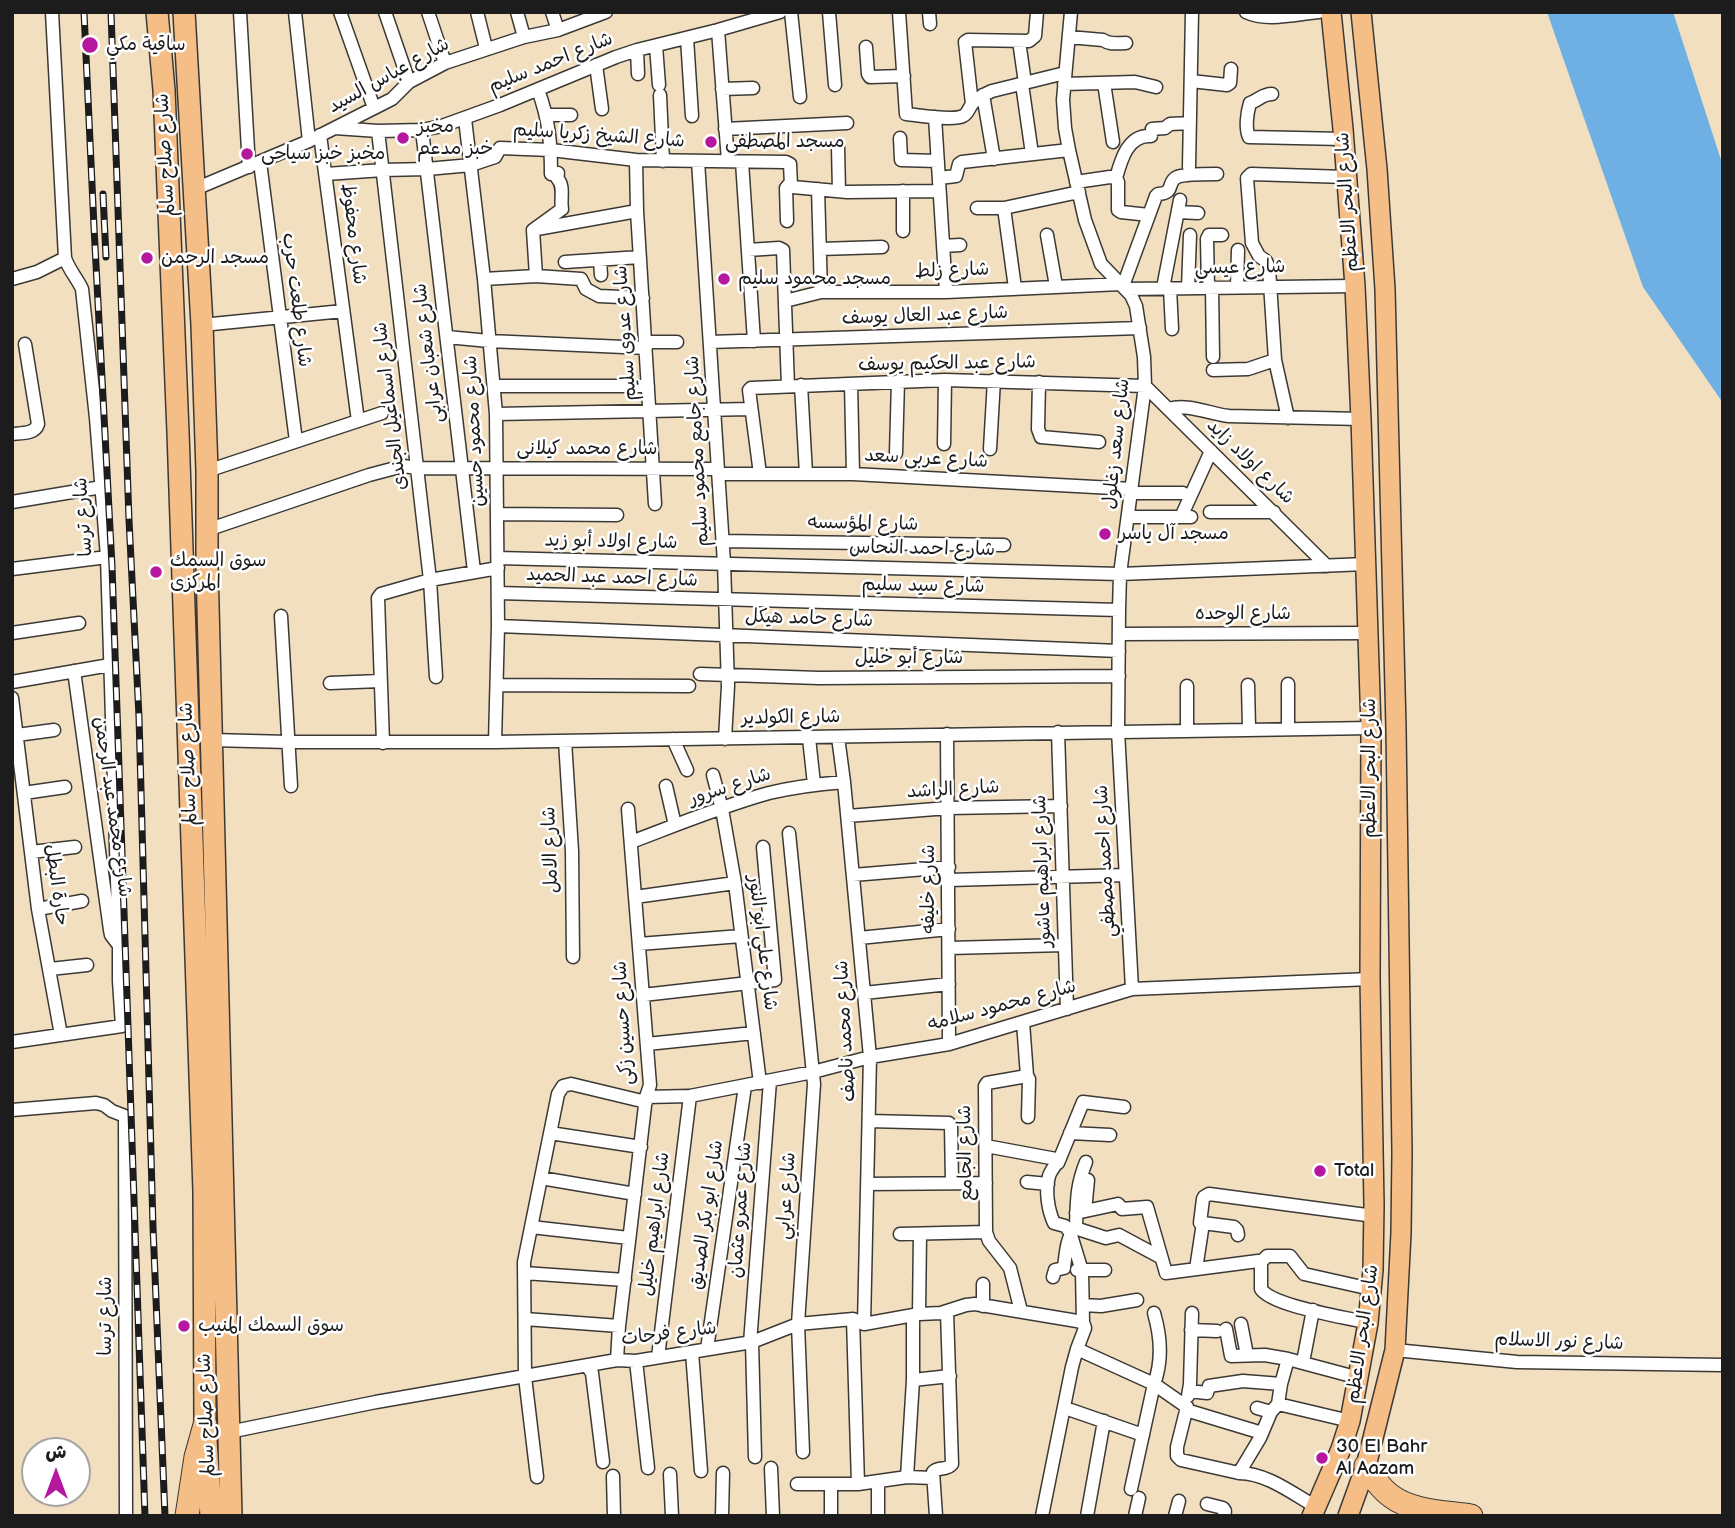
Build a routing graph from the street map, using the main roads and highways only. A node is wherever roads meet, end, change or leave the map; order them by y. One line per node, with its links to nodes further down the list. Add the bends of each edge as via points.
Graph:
1 (157, 12): 6 (highway, شارع صلاح سالم)
2 (184, 12): 5 (highway, شارع صلاح سالم)
3 (1331, 12): 14 (main road, شارع البحر الاعظم, via 1361,419 1371,728 1374,1216 1368,1323 1359,1378 1341,1449)
4 (1361, 12): 13 (main road, شارع البحر الاعظم, via 1385,289 1402,1153 1395,1350)
5 (185, 37): 6 (highway, via 176,47); 8 (highway, شارع صلاح سالم)
6 (160, 42): 7 (highway, شارع صلاح سالم)
7 (162, 66): 8 (highway, via 176,61); 9 (highway, شارع صلاح سالم)
8 (186, 68): 10 (highway, شارع صلاح سالم, via 202,325)
9 (183, 561): 10 (highway); 11 (highway, شارع صلاح سالم)
10 (207, 561): 11 (highway, شارع صلاح سالم, via 212,740)
11 (210, 1073): 12 (highway, شارع صلاح سالم, via 204,1191); 17 (highway, شارع صلاح سالم)
12 (205, 1425): 15 (highway); 16 (highway, شارع صلاح سالم)
13 (1366, 1466): 18 (main road, شارع البحر الاعظم); 19 (highway, via 1390,1496 1407,1504)
14 (1314, 1511)
15 (187, 1516)
16 (211, 1516)
17 (232, 1516)
18 (1348, 1516)
19 (1471, 1516)

